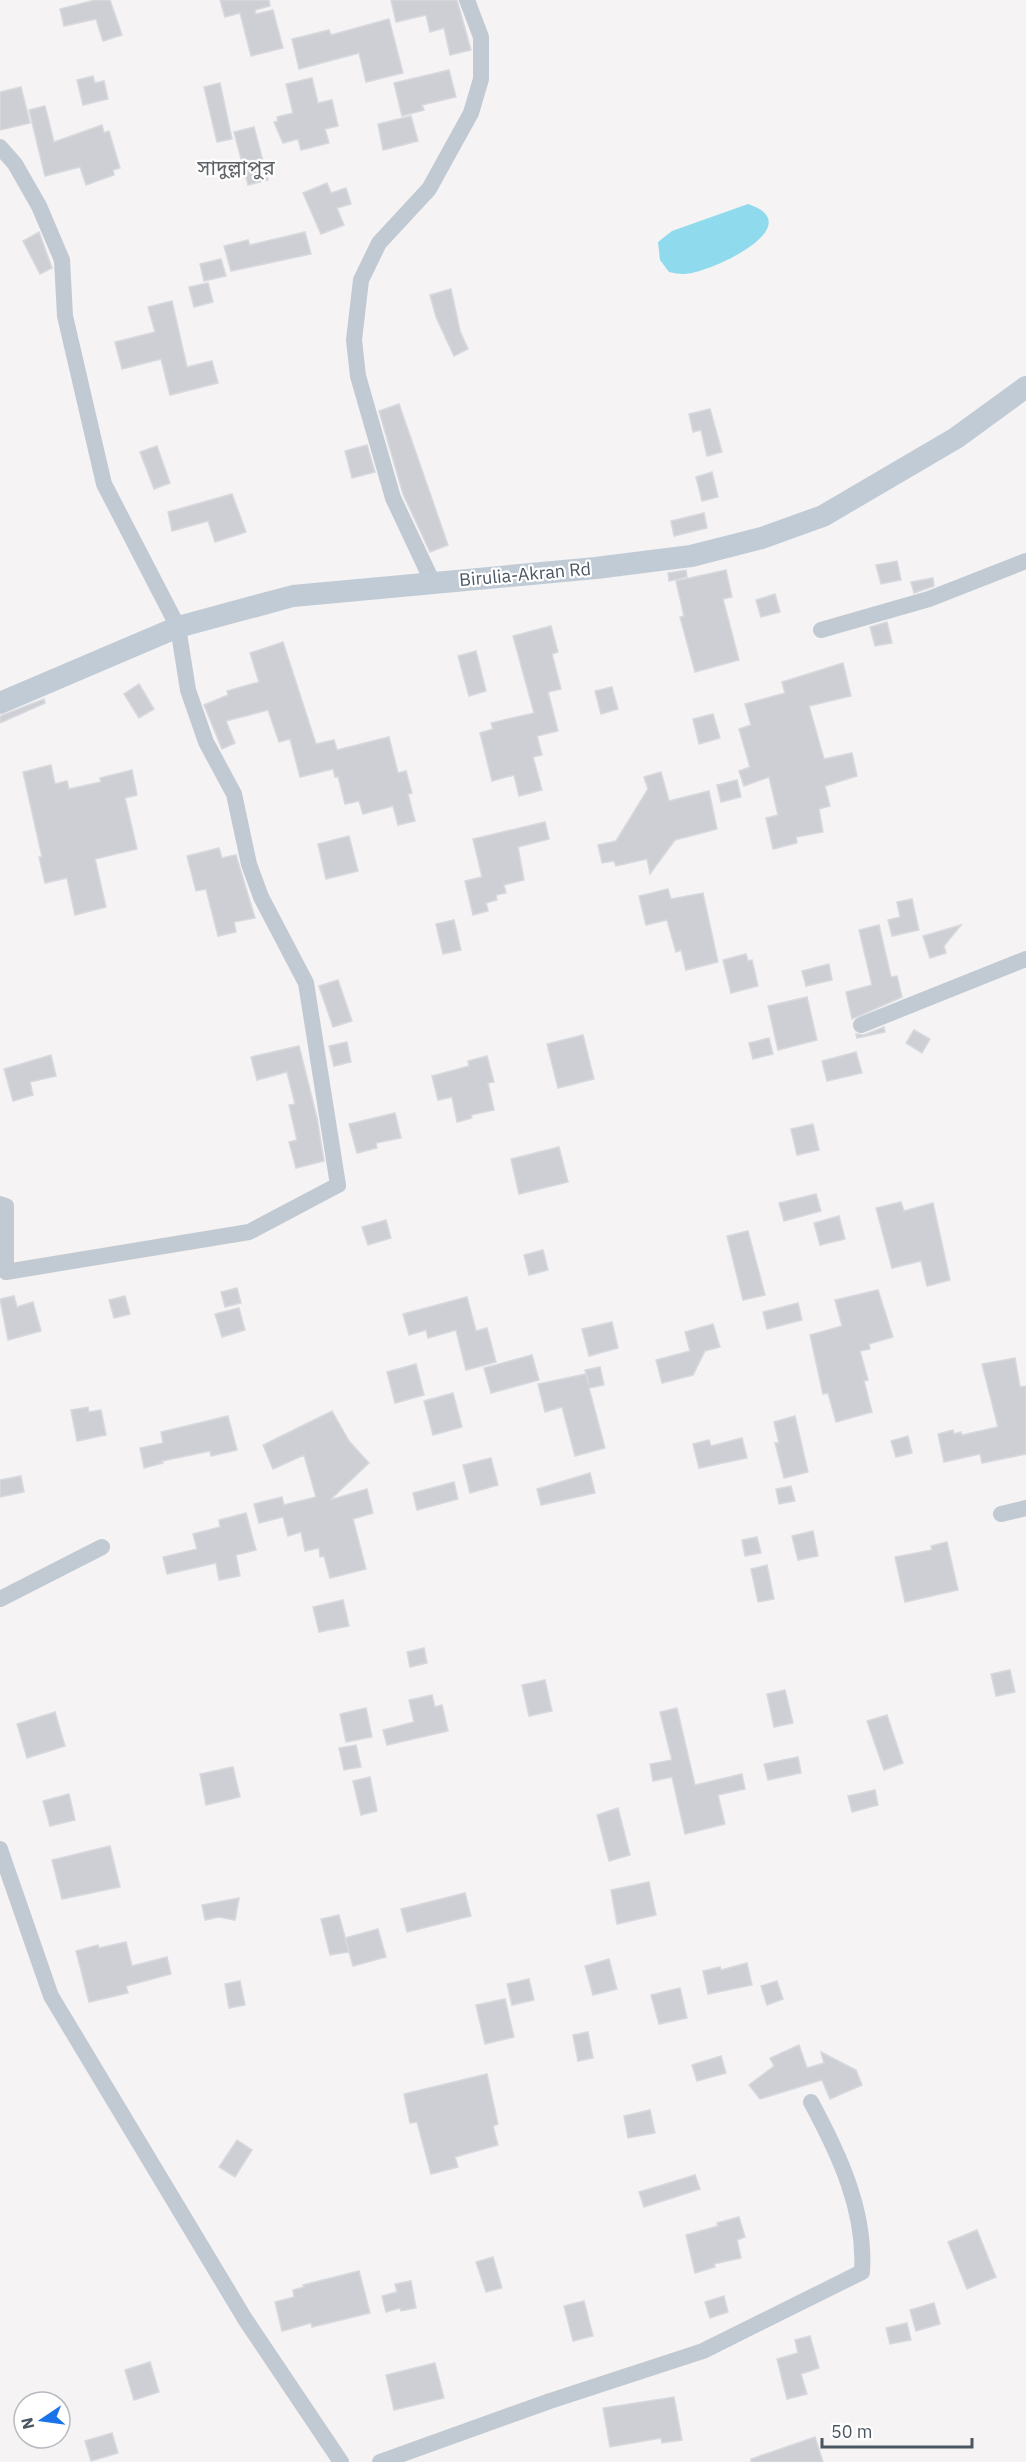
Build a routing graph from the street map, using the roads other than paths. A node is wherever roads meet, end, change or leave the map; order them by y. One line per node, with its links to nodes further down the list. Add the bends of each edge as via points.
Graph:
1 (467, 0): 5 (street, via 482,37 481,79 471,112 429,189 379,243 361,280 354,340 358,376 393,498)
2 (0, 147): 6 (street, via 15,164 39,206 62,260 65,316 104,484)
3 (1026, 387): 5 (street, Birulia-Akran Rd, via 956,438 822,516 762,538 691,556)
4 (1026, 561): 7 (street, via 929,599)
5 (433, 583): 6 (street, Birulia-Akran Rd, via 293,596)
6 (177, 627): 8 (street, Birulia-Akran Rd); 11 (street, via 188,690 206,742 234,794 249,864 261,897 306,983 338,1185 249,1232 6,1272 6,1206)
7 (820, 630)
8 (0, 703)
9 (1026, 959): 10 (street)
10 (861, 1025)
11 (0, 1204)
12 (1026, 1508): 13 (street)
13 (1001, 1514)
14 (102, 1547): 15 (street)
15 (0, 1599)
16 (0, 1849): 18 (street, via 51,1996 245,2319)
17 (810, 2102): 19 (street, via 834,2146 859,2219 864,2252 862,2272 703,2351)
18 (341, 2462)
19 (380, 2462)

